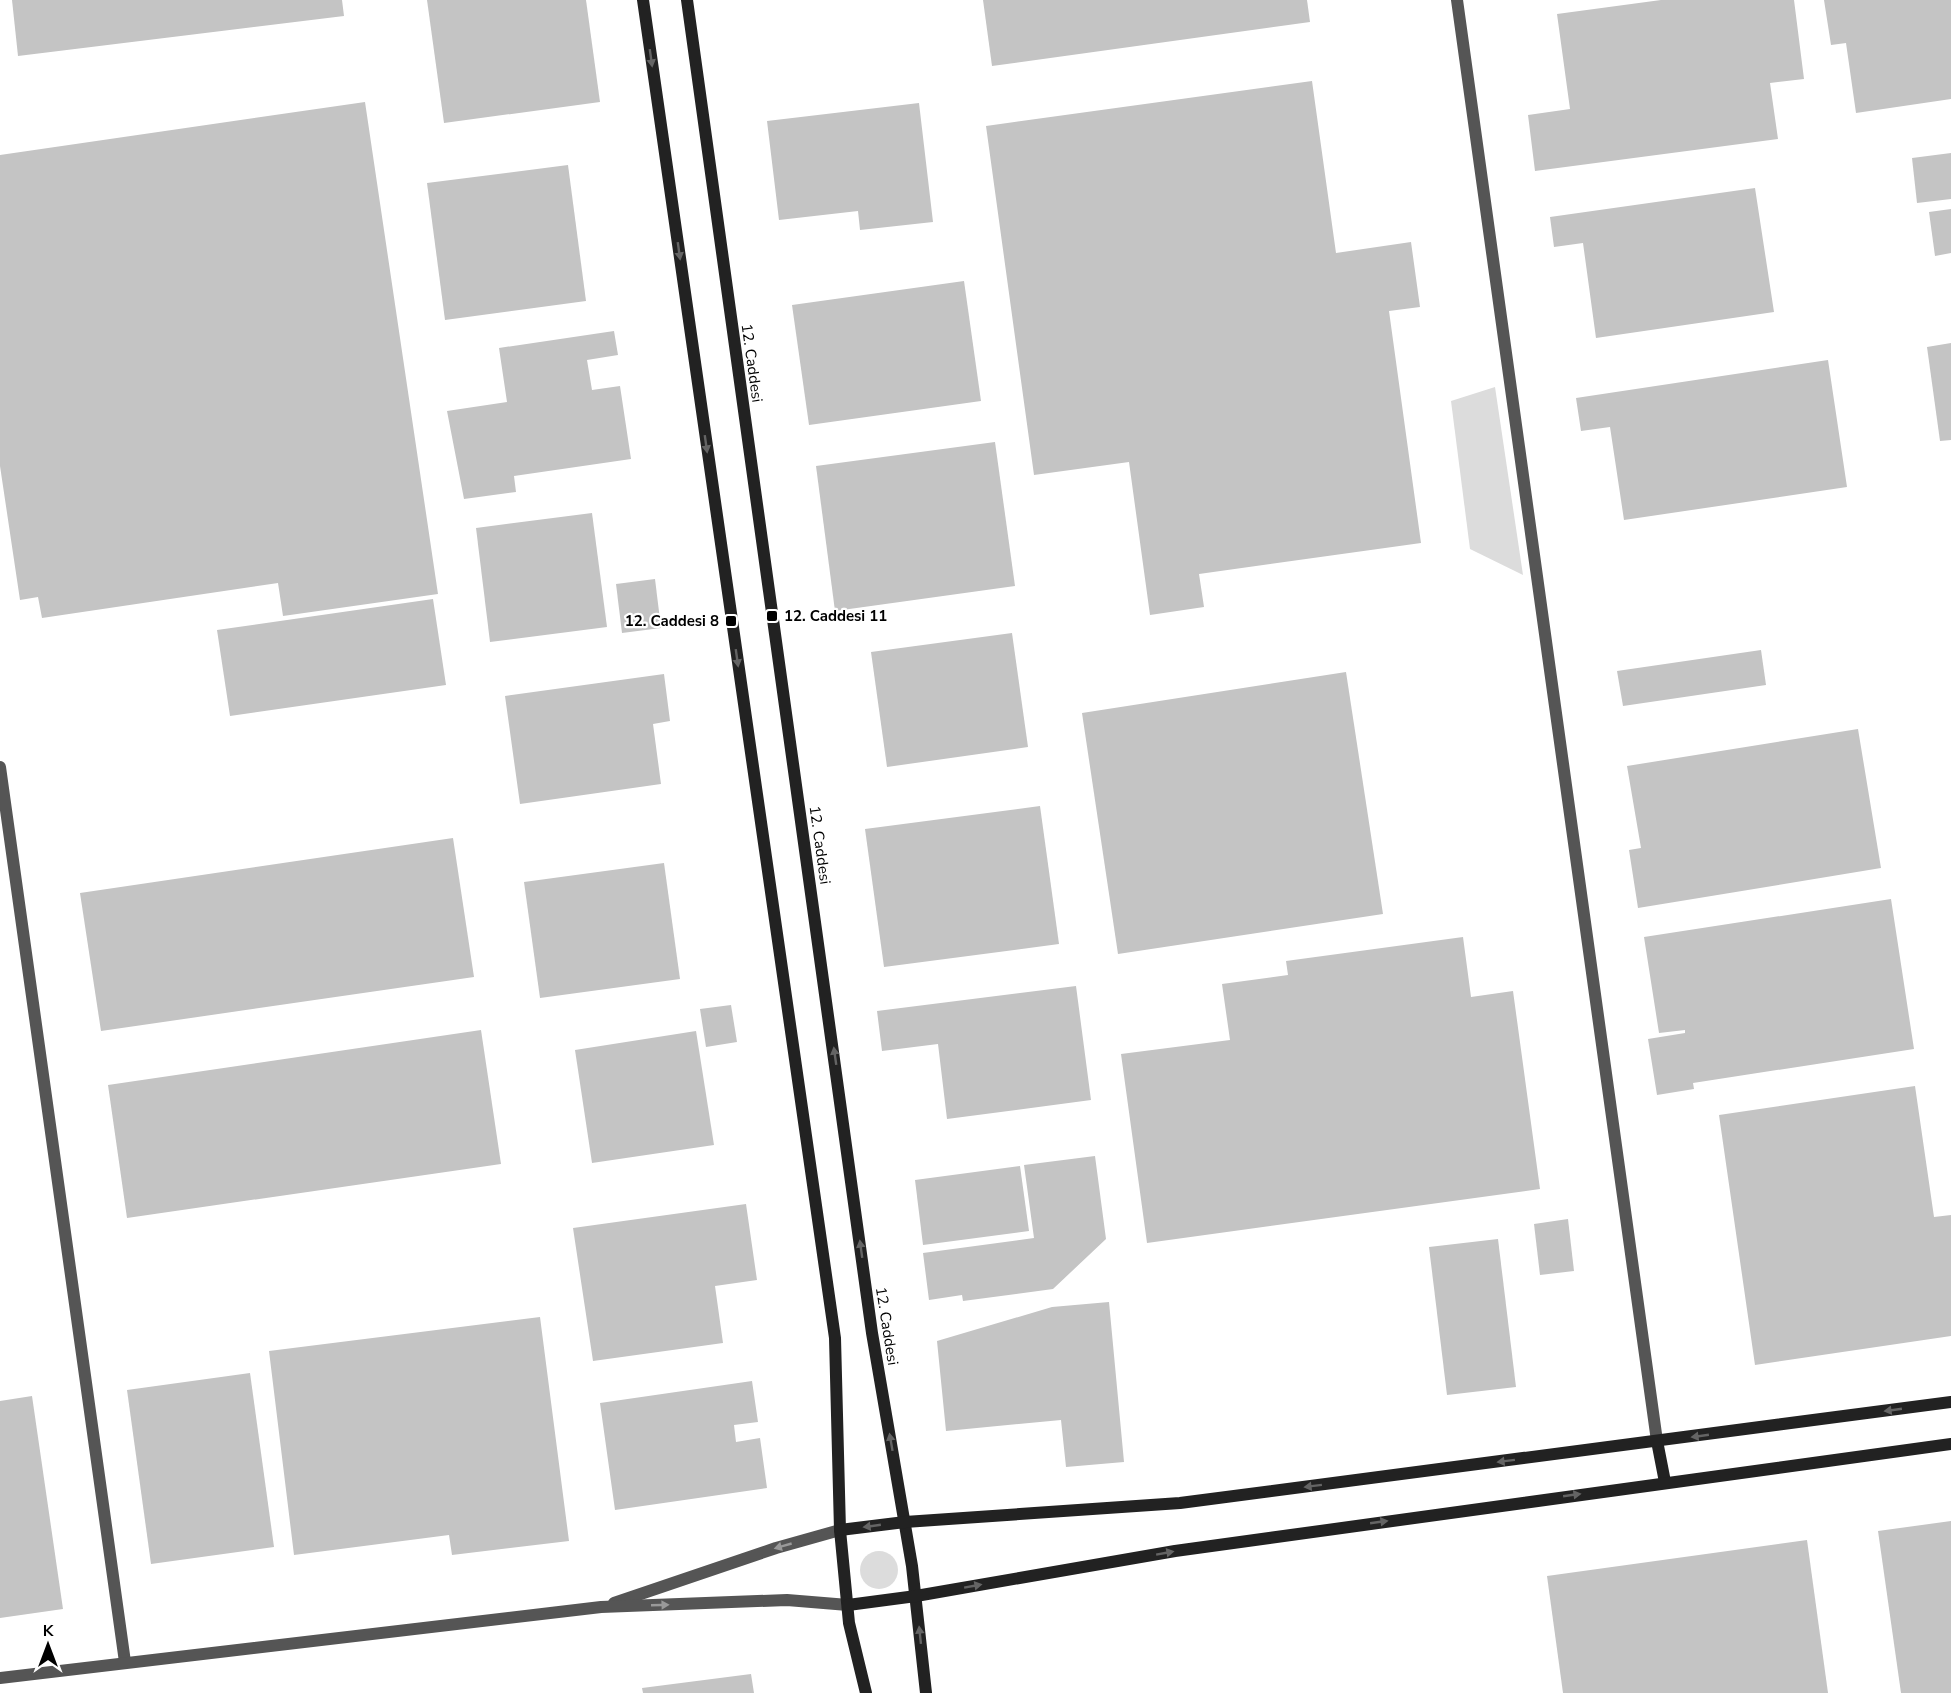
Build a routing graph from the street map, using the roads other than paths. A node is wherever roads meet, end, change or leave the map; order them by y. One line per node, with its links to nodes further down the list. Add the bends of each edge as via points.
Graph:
1 (643, 0): 10 (street, one-way to 10, via 835,1338)
2 (687, 0): 9 (street, 12. Caddesi, one-way to 2, via 872,1333)
3 (1457, 0): 6 (street)
4 (0, 767): 14 (street)
5 (1951, 1402): 6 (street, one-way to 6)
6 (1657, 1441): 8 (street); 9 (street, one-way to 9, via 1180,1503)
7 (1951, 1444): 8 (street)
8 (1665, 1482): 11 (street, one-way to 8, via 1175,1551)
9 (905, 1522): 10 (street, one-way to 10); 11 (street, 12. Caddesi)
10 (840, 1530): 12 (street); 13 (street, one-way to 13)
11 (916, 1596): 12 (street); 17 (street, 12. Caddesi, one-way to 11)
12 (848, 1605): 13 (street, one-way to 12, via 787,1600); 16 (street)
13 (602, 1607): 14 (street)
14 (125, 1662): 15 (street)
15 (0, 1678)
16 (866, 1693)
17 (926, 1693)

